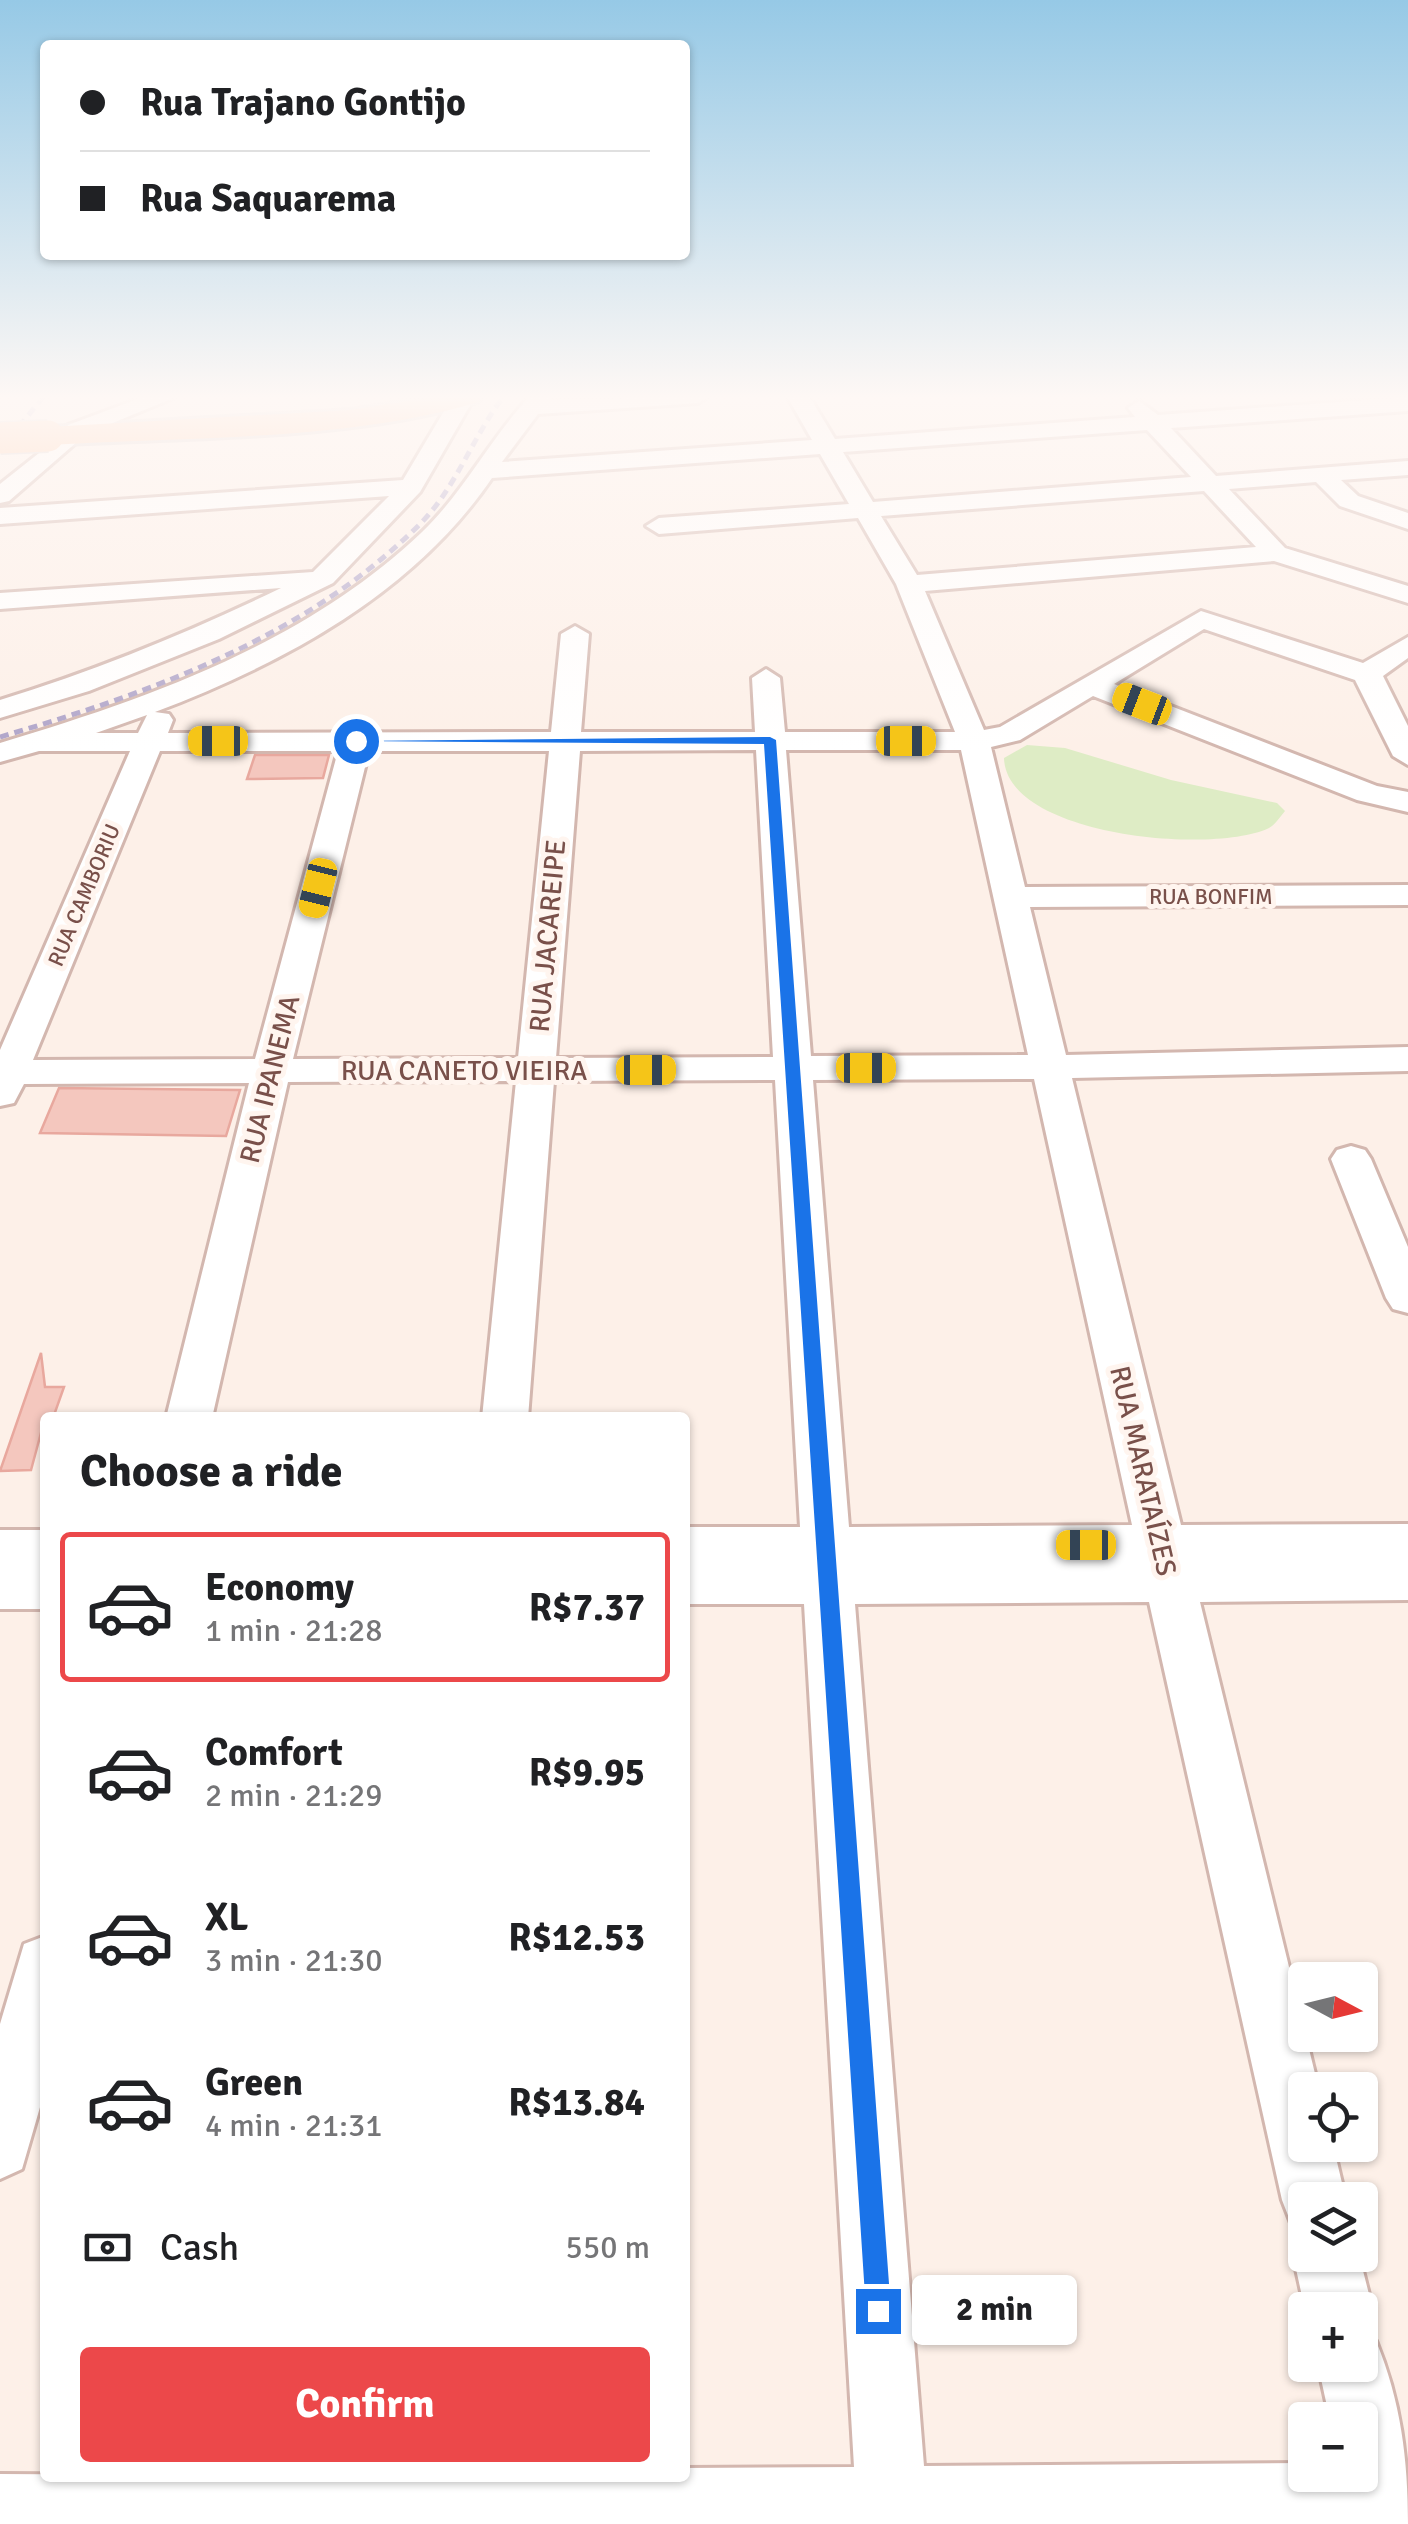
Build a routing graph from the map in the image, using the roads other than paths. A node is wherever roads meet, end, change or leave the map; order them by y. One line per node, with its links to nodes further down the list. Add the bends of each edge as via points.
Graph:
1 (31, 514): 7 (street)
2 (385, 514): 10 (street)
3 (450, 514): 12 (street, via 431,539)
4 (818, 514): 8 (street)
5 (870, 514): 11 (street, RUA MARATAÍZES)
6 (1240, 514): 9 (street)
7 (0, 516)
8 (658, 526)
9 (1276, 553): 11 (street); 13 (street)
10 (324, 577): 12 (street); 14 (street); 21 (street, via 209,634)
11 (910, 584): 25 (street, RUA MARATAÍZES)
12 (360, 595): 20 (street, via 261,656)
13 (1408, 595)
14 (0, 602)
15 (575, 634): 24 (street, RUA JACAREIPE)
16 (1408, 645): 17 (street)
17 (1367, 674): 19 (street, via 1201,619); 29 (street)
18 (766, 678): 22 (street)
19 (1091, 685): 25 (street, via 1009,734); 30 (street)
20 (168, 696): 26 (street); 27 (street, RUA CAMBORIU)
21 (0, 709)
22 (770, 740): 24 (street); 25 (street); 35 (street)
23 (356, 741): 24 (street); 27 (street); 37 (street, RUA IPANEMA)
24 (566, 741): 36 (street, RUA JACAREIPE)
25 (974, 741): 32 (street, RUA MARATAÍZES)
26 (40, 742): 27 (street); 28 (street)
27 (149, 742): 38 (street, RUA CAMBORIU)
28 (0, 754)
29 (1408, 756)
30 (1408, 802)
31 (1408, 895): 32 (street, RUA BONFIM)
32 (1014, 897): 34 (street, RUA MARATAÍZES)
33 (1408, 1059): 34 (street, RUA CANETO VIEIRA)
34 (1049, 1067): 35 (street, RUA CANETO VIEIRA); 47 (street, RUA MARATAÍZES)
35 (793, 1068): 36 (street, RUA CANETO VIEIRA); 48 (street)
36 (536, 1070): 37 (street, RUA CANETO VIEIRA); 42 (street, RUA JACAREIPE)
37 (271, 1072): 38 (street, RUA CANETO VIEIRA); 41 (street, RUA IPANEMA)
38 (3, 1079)
39 (1352, 1159): 40 (street)
40 (1408, 1298)
41 (191, 1412)
42 (506, 1412)
43 (1408, 1544): 47 (street)
44 (690, 1547): 48 (street)
45 (0, 1550): 46 (street)
46 (40, 1550)
47 (1165, 1563): 48 (street); 49 (street); 55 (street, RUA MARATAÍZES)
48 (827, 1564): 50 (street); 60 (street)
49 (1408, 1580)
50 (690, 1583)
51 (0, 1588): 52 (street)
52 (40, 1588)
53 (40, 1984): 54 (street)
54 (0, 2147)
55 (1310, 2182)
56 (1357, 2382): 58 (street)
57 (407, 2503): 59 (street); 60 (street)
58 (1394, 2507): 60 (street)
59 (0, 2510)
60 (892, 2513)

